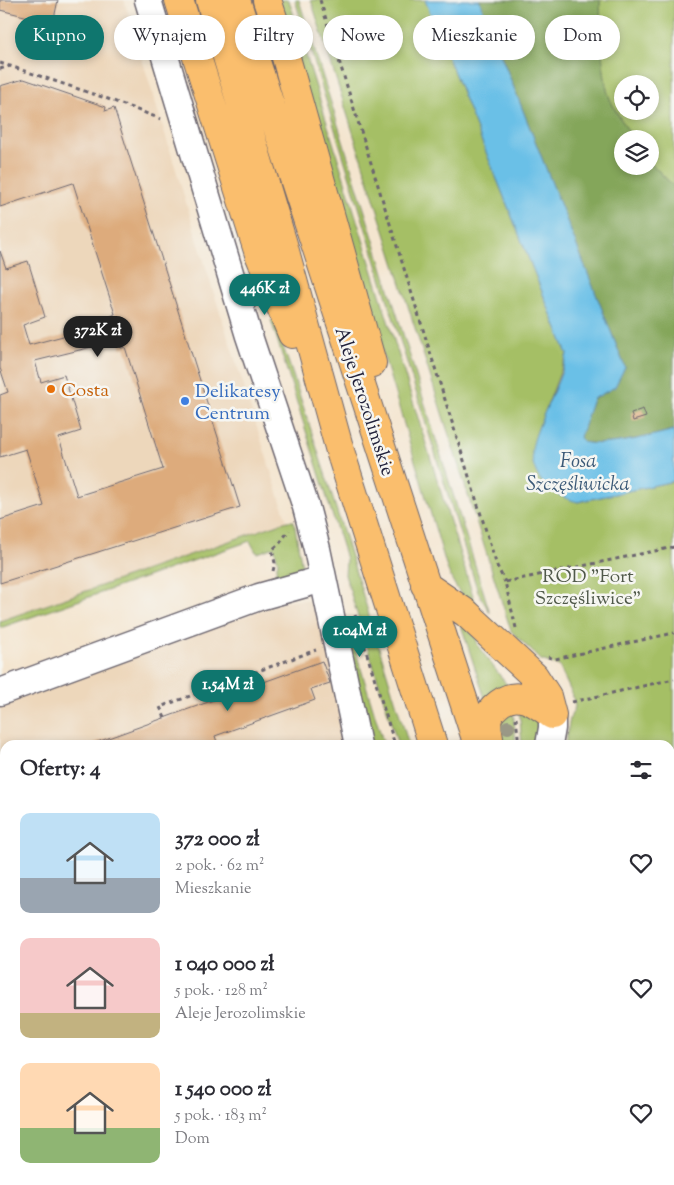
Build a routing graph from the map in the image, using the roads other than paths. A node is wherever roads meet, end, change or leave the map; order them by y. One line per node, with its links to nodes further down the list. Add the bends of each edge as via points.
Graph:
1 (148, 0): 7 (street, via 249,336 306,507)
2 (180, 0): 5 (main road, via 259,254)
3 (267, 0): 6 (main road, via 394,440)
4 (224, 4): 5 (main road, Aleje Jerozolimskie, via 283,244); 6 (main road, Aleje Jerozolimskie)
5 (340, 452): 9 (main road, Aleje Jerozolimskie)
6 (393, 484): 8 (main road, Aleje Jerozolimskie)
7 (322, 579): 10 (street, via 259,597); 12 (street)
8 (425, 585): 11 (main road, via 466,613 534,676 547,696); 15 (main road, Aleje Jerozolimskie)
9 (416, 690): 13 (main road); 14 (main road, Aleje Jerozolimskie)
10 (0, 692)
11 (562, 709): 16 (main road, via 523,698 502,701 487,719); 17 (street)
12 (357, 740)
13 (421, 740)
14 (432, 740)
15 (476, 740)
16 (489, 740)
17 (550, 740)

